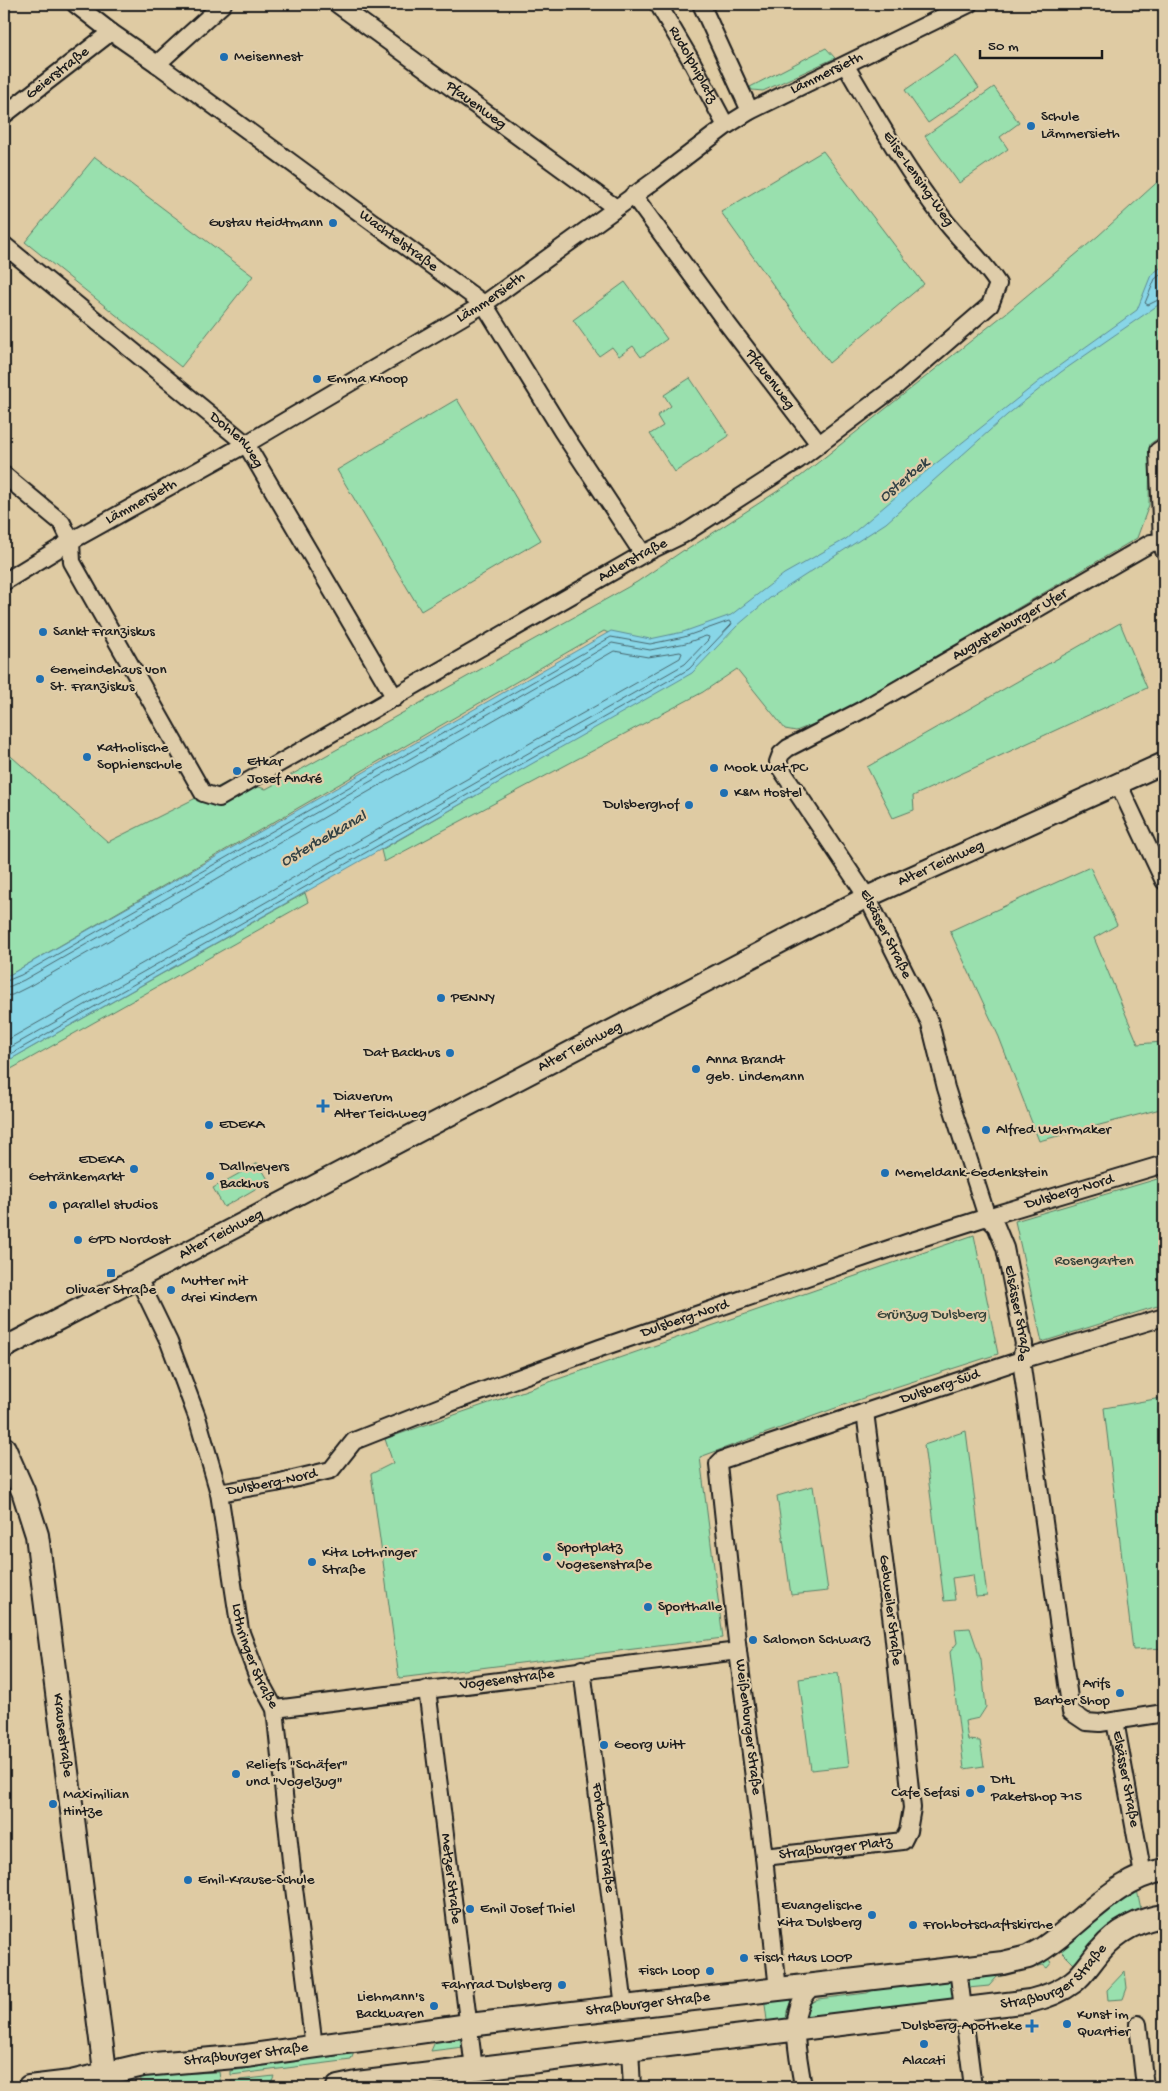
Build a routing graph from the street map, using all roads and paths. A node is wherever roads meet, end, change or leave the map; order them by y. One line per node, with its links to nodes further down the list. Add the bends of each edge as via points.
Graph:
1 (75, 4): 7 (street, Wachtelstraße)
2 (223, 4): 8 (street)
3 (337, 4): 14 (street, Pfauenweg)
4 (658, 4): 12 (street, Rudolphiplatz)
5 (701, 4): 10 (street, Rudolphiplatz)
6 (969, 4): 9 (street, Lämmersieth)
7 (111, 32): 8 (street, Wachtelstraße); 11 (street, Geierstraße)
8 (157, 64): 17 (street, Wachtelstraße)
9 (846, 66): 10 (street, Lämmersieth); 16 (street, Elise-Lensing-Weg, via 905,166 942,218 991,272)
10 (750, 111): 12 (street, Lämmersieth)
11 (4, 115)
12 (726, 126): 13 (street, Lämmersieth)
13 (633, 195): 14 (street, Lämmersieth); 19 (street, Pfauenweg)
14 (616, 208): 17 (street, Lämmersieth)
15 (4, 245): 18 (street, Dohlenweg)
16 (998, 288): 19 (street, Adlerstraße, via 990,305 894,387)
17 (484, 304): 18 (street, Lämmersieth); 24 (street, Wachtelstraße, via 562,431)
18 (246, 444): 22 (street, Lämmersieth); 26 (street, Dohlenweg)
19 (819, 444): 24 (street, Adlerstraße, via 682,535)
20 (1164, 447): 23 (street, Augustenburger Ufer, via 1158,451)
21 (4, 475): 22 (street, via 62,523)
22 (71, 541): 25 (street, Lämmersieth); 26 (street, Adlerstraße, via 72,562 203,793 219,798)
23 (1163, 546): 27 (street, Augustenburger Ufer, via 1151,543 862,710 792,746 781,754)
24 (644, 554): 26 (street, Adlerstraße)
25 (4, 582)
26 (394, 698)
27 (778, 762): 31 (street, Elsässer Straße)
28 (1164, 763): 29 (street, Alter Teichweg)
29 (1118, 783): 30 (street); 31 (street, Alter Teichweg)
30 (1164, 881)
31 (867, 898): 33 (street, Elsässer Straße, via 930,1023 946,1088); 34 (street, Alter Teichweg)
32 (1164, 1164): 33 (street, Dulsberg-Nord)
33 (987, 1217): 37 (street, Elsässer Straße, via 996,1226 1005,1248 1024,1344); 41 (street, Dulsberg-Nord, via 600,1348 450,1403 354,1441 331,1470)
34 (138, 1278): 36 (street, Alter Teichweg); 41 (street, Lothringer Straße, via 169,1342 197,1417)
35 (1164, 1317): 37 (street, Dulsberg-Süd)
36 (4, 1348)
37 (1022, 1360): 38 (street, Dulsberg-Süd); 47 (street, Elsässer Straße, via 1071,1712 1086,1722)
38 (865, 1412): 40 (street, Dulsberg-Süd); 48 (street, Gebweiler Straße)
39 (4, 1448): 63 (main road, Krausestraße, via 23,1491 37,1536)
40 (718, 1464): 42 (street, Weißenburger Straße)
41 (219, 1493): 45 (street, Lothringer Straße, via 240,1630 258,1678)
42 (738, 1650): 43 (street, Vogesenstraße); 49 (street, Weißenburger Straße)
43 (582, 1669): 44 (street, Vogesenstraße); 55 (street, Forbacher Straße)
44 (427, 1689): 45 (street, Vogesenstraße); 58 (street, Metzer Straße)
45 (275, 1709): 60 (street, Lothringer Straße, via 292,1880)
46 (1164, 1713): 47 (street)
47 (1115, 1720): 50 (street, Elsässer Straße)
48 (912, 1808): 49 (street, Straßburger Platz, via 903,1840)
49 (764, 1856): 54 (street, Weißenburger Straße)
50 (1154, 1873): 52 (main road, Straßburger Straße, via 1123,1886 1034,1954 1003,1964)
51 (1164, 1916): 56 (main road, Straßburger Straße, via 1140,1922 1119,1934 1079,1976 1054,1994)
52 (958, 1969): 53 (main road, Straßburger Straße); 56 (street)
53 (814, 1986): 54 (main road, Straßburger Straße); 59 (street, via 800,2003)
54 (778, 1990): 55 (main road, Straßburger Straße)
55 (624, 2007): 58 (main road, Straßburger Straße)
56 (965, 2009): 59 (main road, Straßburger Straße); 68 (street)
57 (1138, 2024): 69 (street)
58 (468, 2025): 60 (main road, Straßburger Straße); 62 (street, Metzer Straße)
59 (796, 2029): 61 (main road, Straßburger Straße); 67 (street)
60 (314, 2047): 63 (main road, Straßburger Straße, via 143,2065)
61 (630, 2050): 62 (main road, Straßburger Straße); 66 (street)
62 (474, 2069): 65 (main road, Straßburger Straße)
63 (106, 2081): 64 (main road, Straßburger Straße)
64 (29, 2087)
65 (338, 2087)
66 (632, 2087)
67 (803, 2087)
68 (973, 2087)
69 (1145, 2087)

